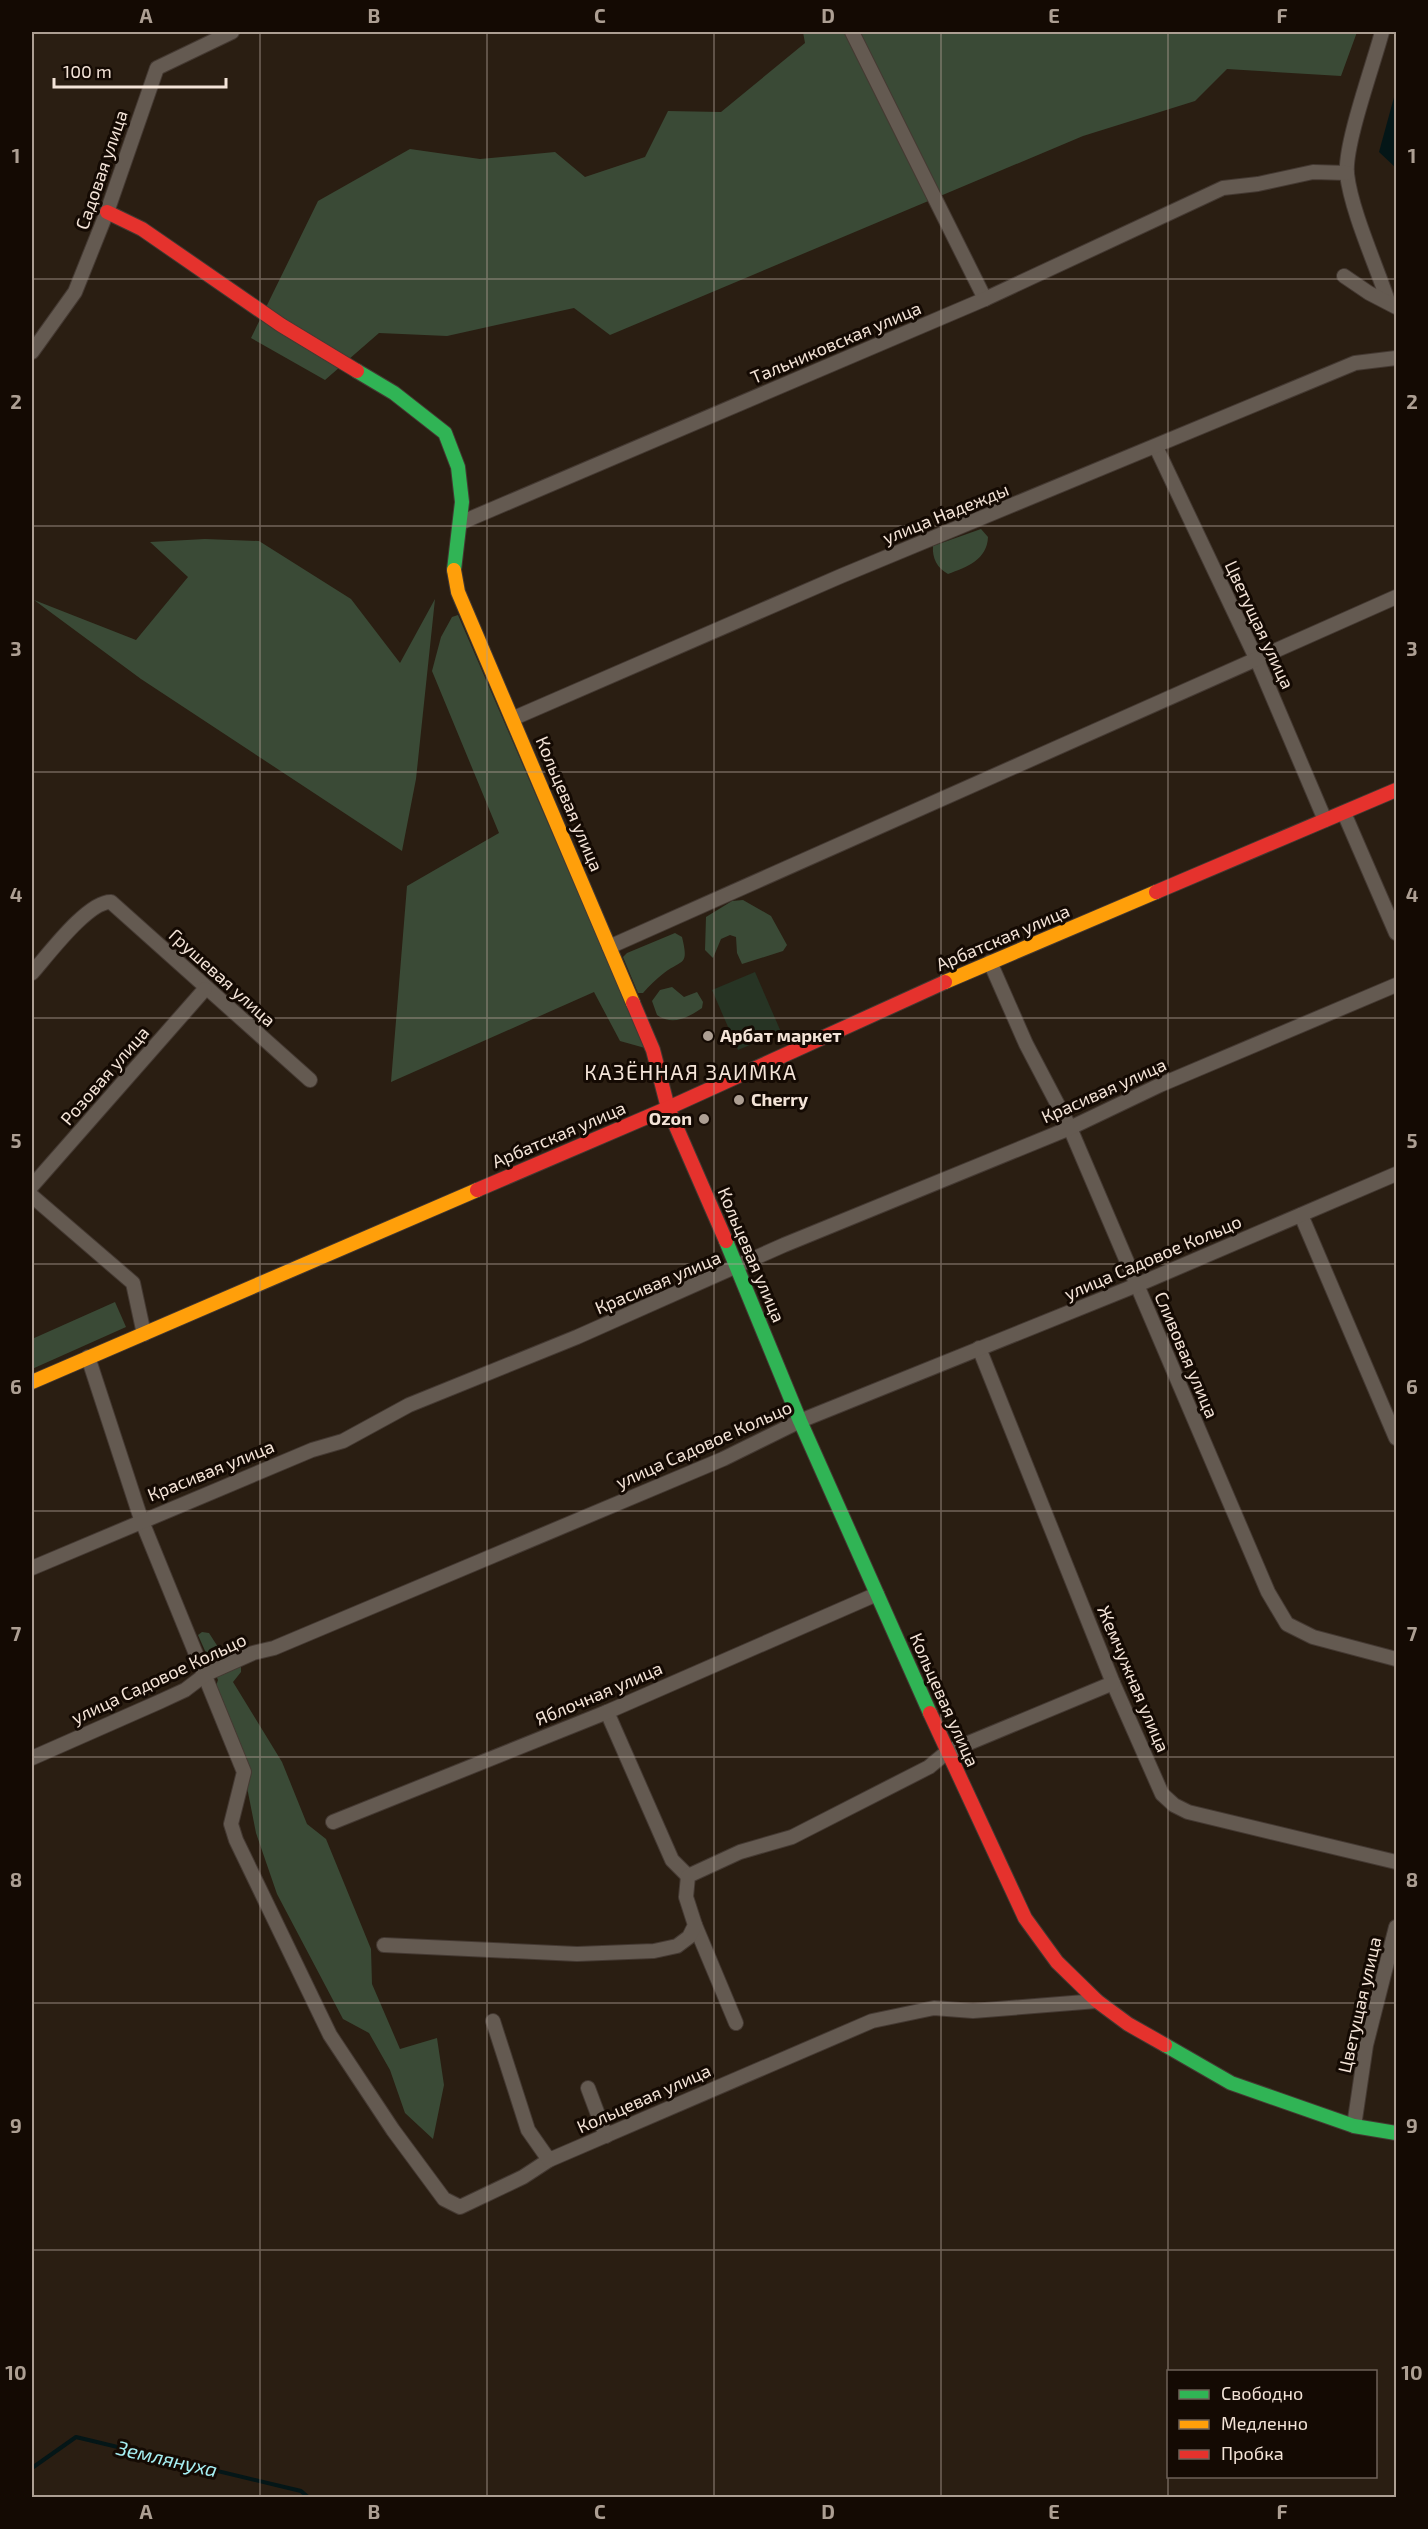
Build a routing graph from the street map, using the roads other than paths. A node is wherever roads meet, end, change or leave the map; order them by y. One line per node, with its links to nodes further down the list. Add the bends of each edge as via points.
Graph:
1 (232, 32): 5 (street, Садовая улица, via 157,68)
2 (852, 32): 7 (street)
3 (1383, 32): 4 (street, via 1352,141)
4 (1347, 173): 7 (street, Тальниковская улица, via 1313,172 1223,188); 8 (street)
5 (107, 212): 9 (street, Садовая улица, via 75,292); 12 (street, Кольцевая улица, via 142,229 281,325 394,393 445,433 458,467)
6 (1344, 276): 8 (street)
7 (985, 299): 12 (street, Тальниковская улица)
8 (1392, 304)
9 (32, 352)
10 (1396, 358): 11 (street, улица Надежды, via 1355,363)
11 (1156, 447): 14 (street, Цветущая улица); 15 (street, улица Надежды, via 842,576)
12 (460, 522): 15 (street, Кольцевая улица, via 453,563 458,592)
13 (1396, 597): 14 (street)
14 (1257, 660): 18 (street, Цветущая улица); 20 (street)
15 (514, 718): 20 (street, Кольцевая улица)
16 (1396, 790): 17 (street, Арбатская улица)
17 (1344, 813): 18 (street, Арбатская улица); 19 (street)
18 (1325, 820): 21 (street, Арбатская улица)
19 (1396, 933)
20 (609, 947): 26 (street, Кольцевая улица, via 653,1050)
21 (990, 962): 26 (street, Арбатская улица); 27 (street, Сливовая улица, via 1026,1044)
22 (32, 973): 24 (street, Грушевая улица, via 89,911 103,902 111,902)
23 (1396, 985): 27 (street, Красивая улица, via 1160,1085)
24 (205, 989): 25 (street, Грушевая улица); 29 (street, Розовая улица)
25 (310, 1080)
26 (668, 1108): 32 (street, Кольцевая улица); 34 (street, Арбатская улица)
27 (1070, 1128): 32 (street, Красивая улица); 33 (street, Сливовая улица)
28 (1396, 1174): 31 (street, улица Садовое Кольцо)
29 (32, 1186)
30 (32, 1196): 34 (street, via 133,1283)
31 (1301, 1215): 33 (street, улица Садовое Кольцо); 39 (street)
32 (738, 1267): 38 (street, Кольцевая улица); 40 (street, Красивая улица, via 409,1405 343,1441)
33 (1137, 1285): 35 (street, улица Садовое Кольцо); 43 (street, Сливовая улица, via 1268,1592 1287,1624 1313,1637)
34 (144, 1334): 36 (street, Арбатская улица)
35 (979, 1348): 38 (street, улица Садовое Кольцо); 45 (street, Жемчужная улица)
36 (88, 1357): 37 (street, Арбатская улица); 40 (street)
37 (32, 1382)
38 (800, 1421): 42 (street, Кольцевая улица); 44 (street, улица Садовое Кольцо, via 723,1459)
39 (1396, 1438)
40 (141, 1519): 41 (street, Красивая улица); 44 (street)
41 (32, 1568)
42 (877, 1594): 46 (street, Яблочная улица); 47 (street, Кольцевая улица)
43 (1396, 1659)
44 (206, 1674): 48 (street, улица Садовое Кольцо, via 185,1690); 62 (street, Кольцевая улица, via 244,1772 231,1824 236,1840 330,2035 393,2130 444,2199 460,2207)
45 (1113, 1683): 47 (street); 50 (street, Жемчужная улица, via 1162,1794 1174,1805 1188,1812)
46 (607, 1712): 49 (street, Яблочная улица); 51 (street, via 672,1860)
47 (946, 1752): 51 (street, via 929,1767 792,1837 740,1852); 55 (street, Кольцевая улица, via 1024,1918 1057,1962)
48 (32, 1758)
49 (333, 1822)
50 (1396, 1862)
51 (688, 1876): 52 (street, via 686,1897)
52 (695, 1925): 54 (street, via 689,1938 677,1946 654,1951 577,1954); 57 (street)
53 (1396, 1927): 59 (street, Цветущая улица, via 1366,2045)
54 (384, 1945)
55 (1097, 2001): 59 (street, via 1128,2024 1231,2083); 61 (street, Кольцевая улица, via 973,2011 934,2008 880,2019)
56 (493, 2020): 62 (street, via 528,2130)
57 (736, 2023)
58 (588, 2088): 61 (street)
59 (1354, 2126): 60 (street)
60 (1396, 2133)
61 (606, 2136): 62 (street, Кольцевая улица)
62 (549, 2160)

